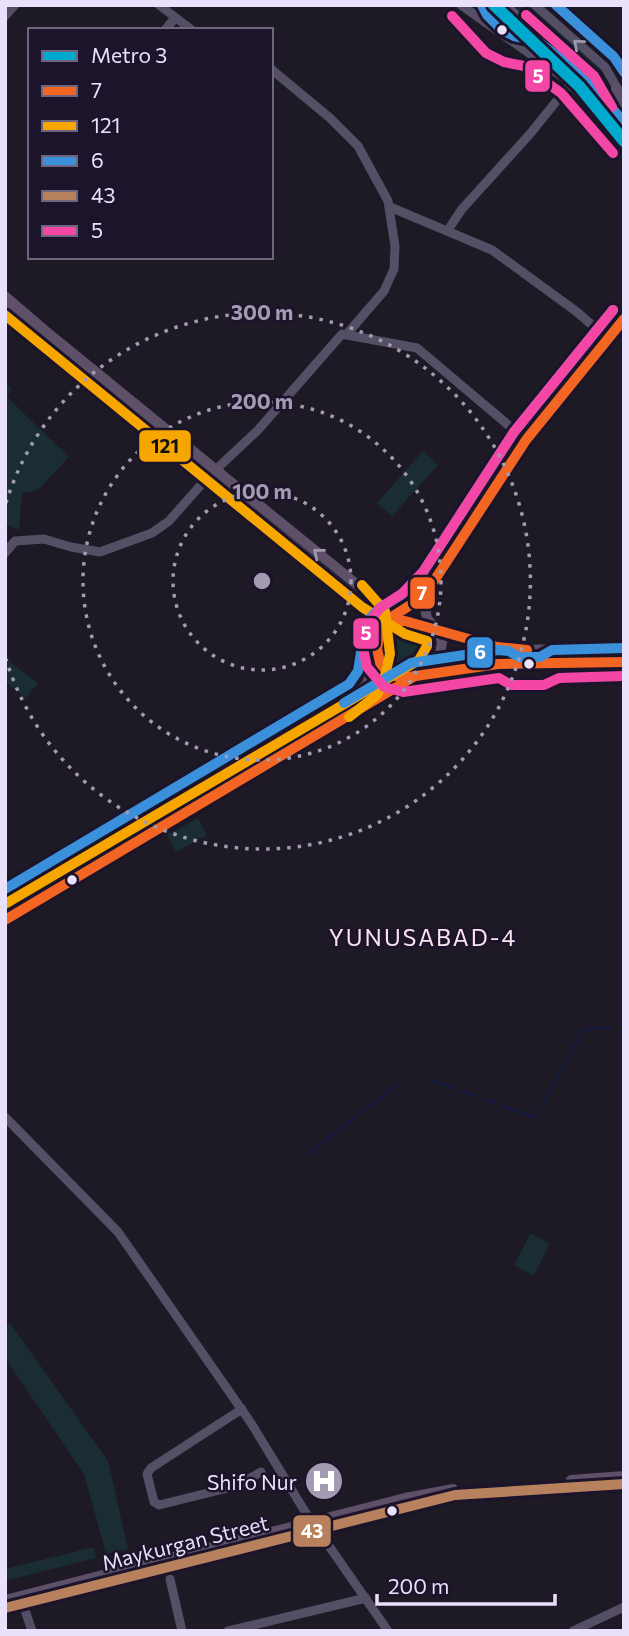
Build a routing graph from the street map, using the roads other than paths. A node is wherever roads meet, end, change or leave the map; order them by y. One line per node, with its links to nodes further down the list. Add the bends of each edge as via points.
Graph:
1 (15, 5): 7 (street)
2 (159, 5): 8 (street)
3 (461, 5): 12 (street)
4 (487, 5): 12 (main road)
5 (504, 5): 14 (main road)
6 (535, 5): 13 (street, one-way to 6, via 605,67)
7 (5, 16)
8 (175, 18): 9 (street); 10 (street)
9 (167, 28)
10 (188, 28)
11 (273, 71): 17 (street, via 358,146)
12 (571, 83): 15 (main road); 18 (street)
13 (616, 87): 14 (main road)
14 (621, 106): 15 (main road)
15 (602, 118): 16 (main road)
16 (624, 144)
17 (390, 207): 18 (street); 22 (street, via 395,251 392,274 384,291)
18 (449, 230): 23 (street, via 504,257)
19 (5, 296): 25 (main road)
20 (5, 307): 25 (main road)
21 (624, 319): 23 (main road)
22 (346, 335): 24 (street, via 417,348); 25 (street, via 342,334 258,430)
23 (608, 339): 24 (main road)
24 (526, 440): 27 (main road)
25 (212, 473): 26 (street, via 169,521 136,540 100,552 44,539 15,541); 28 (main road, one-way to 25); 33 (main road, via 365,606 373,619)
26 (5, 554)
27 (434, 581): 28 (main road); 30 (main road, via 425,607 427,618)
28 (397, 614): 29 (main road); 31 (main road)
29 (411, 622): 30 (main road); 31 (main road, via 394,621)
30 (437, 629): 32 (main road, via 511,649); 35 (main road, via 440,655 433,666)
31 (380, 631): 33 (main road)
32 (624, 647)
33 (377, 648): 35 (main road, via 380,663 390,674); 36 (main road, via 371,676 362,691)
34 (624, 662): 35 (main road, via 498,664)
35 (416, 676): 37 (main road)
36 (304, 728): 37 (main road); 38 (main road)
37 (310, 739): 39 (main road)
38 (5, 905)
39 (5, 920)
40 (5, 1117): 41 (street, via 118,1232)
41 (242, 1409): 42 (street, via 151,1468 147,1474 154,1502 159,1505 236,1486); 45 (street)
42 (261, 1472)
43 (624, 1476): 45 (main road, Maykurgan Street, via 454,1489)
44 (624, 1484): 45 (main road, Maykurgan Street, via 463,1494)
45 (315, 1525): 47 (street); 48 (main road, Maykurgan Street); 49 (main road, Maykurgan Street)
46 (170, 1579): 53 (street)
47 (366, 1598): 54 (street); 55 (street)
48 (5, 1600)
49 (23, 1604): 51 (main road, Maykurgan Street); 52 (street)
50 (624, 1607): 56 (street)
51 (5, 1608)
52 (32, 1631)
53 (182, 1631)
54 (228, 1631)
55 (388, 1631)
56 (573, 1631)

